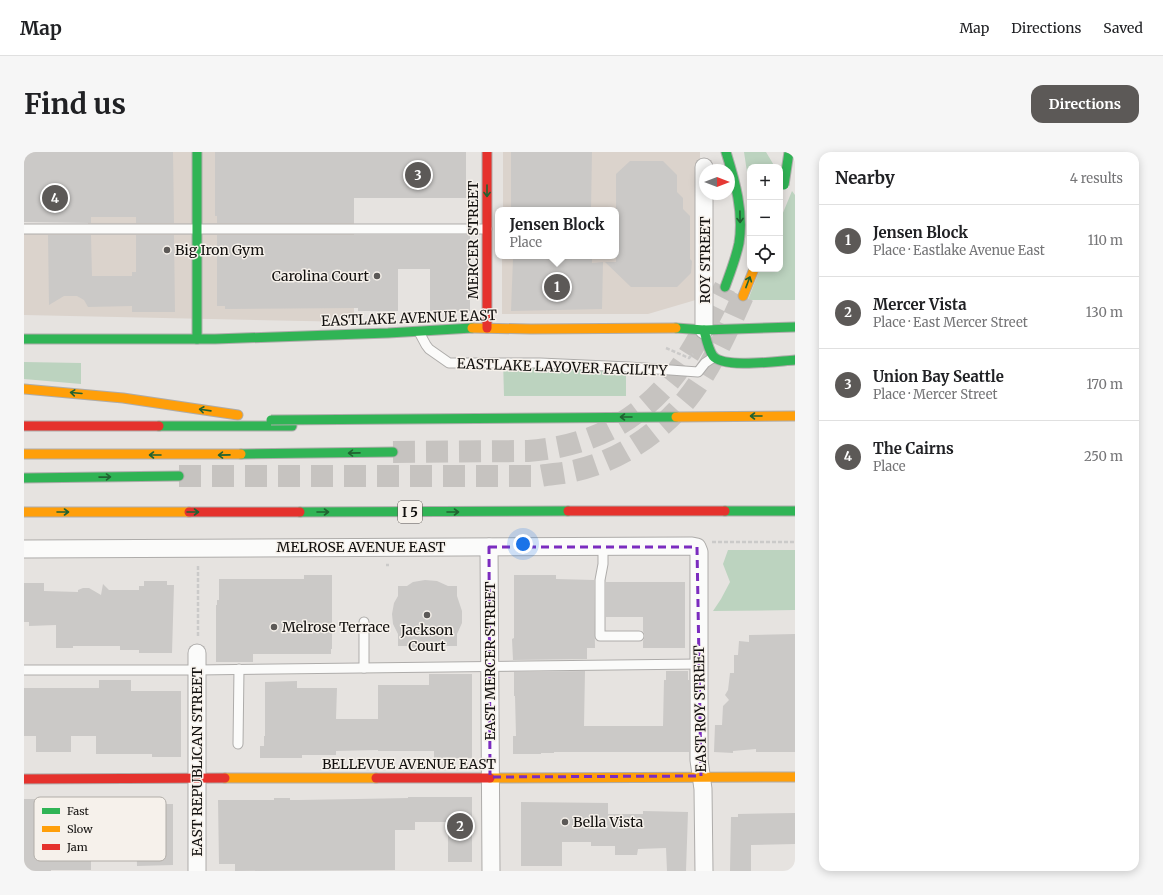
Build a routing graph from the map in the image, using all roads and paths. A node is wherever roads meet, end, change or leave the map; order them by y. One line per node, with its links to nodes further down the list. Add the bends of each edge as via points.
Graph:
1 (197, 152): 10 (main road)
2 (487, 152): 11 (main road, MERCER STREET, one-way to 11)
3 (726, 152): 13 (main road, one-way to 13, via 739,200 740,234)
4 (780, 152): 6 (main road)
5 (789, 152): 7 (main road, bridge)
6 (795, 180)
7 (783, 188)
8 (704, 200): 17 (street, ROY STREET)
9 (24, 229): 10 (lane)
10 (197, 229): 11 (lane); 20 (main road)
11 (487, 229): 16 (main road, MERCER STREET)
12 (753, 272): 14 (main road, one-way to 12)
13 (725, 287)
14 (743, 296)
15 (795, 327): 17 (main road, EASTLAKE AVENUE EAST)
16 (487, 328): 17 (main road, EASTLAKE AVENUE EAST); 18 (main road, EASTLAKE AVENUE EAST)
17 (704, 330): 21 (main road)
18 (418, 331): 20 (main road, EASTLAKE AVENUE EAST); 21 (lane, EASTLAKE LAYOVER FACILITY, via 429,349 449,363 540,363 698,372)
19 (24, 339): 20 (main road, EASTLAKE AVENUE EAST)
20 (197, 339)
21 (714, 357): 22 (main road, via 728,363)
22 (795, 360)
23 (24, 388): 25 (main road, one-way to 23, via 123,398)
24 (795, 416): 25 (main road, one-way to 25, bridge)
25 (271, 420): 26 (main road)
26 (24, 421)
27 (795, 424): 28 (main road)
28 (24, 425)
29 (392, 452): 30 (main road, one-way to 30)
30 (24, 454)
31 (179, 476): 32 (main road, one-way to 31)
32 (24, 478)
33 (795, 511): 34 (main road, I 5, one-way to 33)
34 (24, 512)
35 (795, 542): 38 (path, via 707,542)
36 (603, 546): 37 (street, MELROSE AVENUE EAST); 38 (street, MELROSE AVENUE EAST); 42 (lane, via 600,636)
37 (489, 547): 39 (street, MELROSE AVENUE EAST); 45 (street, EAST MERCER STREET)
38 (697, 547): 44 (street, EAST ROY STREET)
39 (24, 549)
40 (198, 566): 43 (path)
41 (364, 622): 46 (lane)
42 (639, 636)
43 (197, 656): 47 (lane); 48 (lane); 53 (street, EAST REPUBLICAN STREET)
44 (699, 664): 45 (lane); 50 (street, EAST ROY STREET)
45 (490, 667): 46 (lane); 52 (street, EAST MERCER STREET)
46 (364, 668): 47 (lane)
47 (239, 669): 49 (lane)
48 (24, 670)
49 (238, 744)
50 (701, 776): 51 (main road, BELLEVUE AVENUE EAST); 52 (main road, BELLEVUE AVENUE EAST); 57 (street, EAST ROY STREET)
51 (795, 776)
52 (490, 777): 53 (main road, BELLEVUE AVENUE EAST); 56 (street, EAST MERCER STREET)
53 (197, 778): 54 (main road, BELLEVUE AVENUE EAST); 55 (street, EAST REPUBLICAN STREET)
54 (24, 779)
55 (197, 871)
56 (491, 871)
57 (704, 871)

